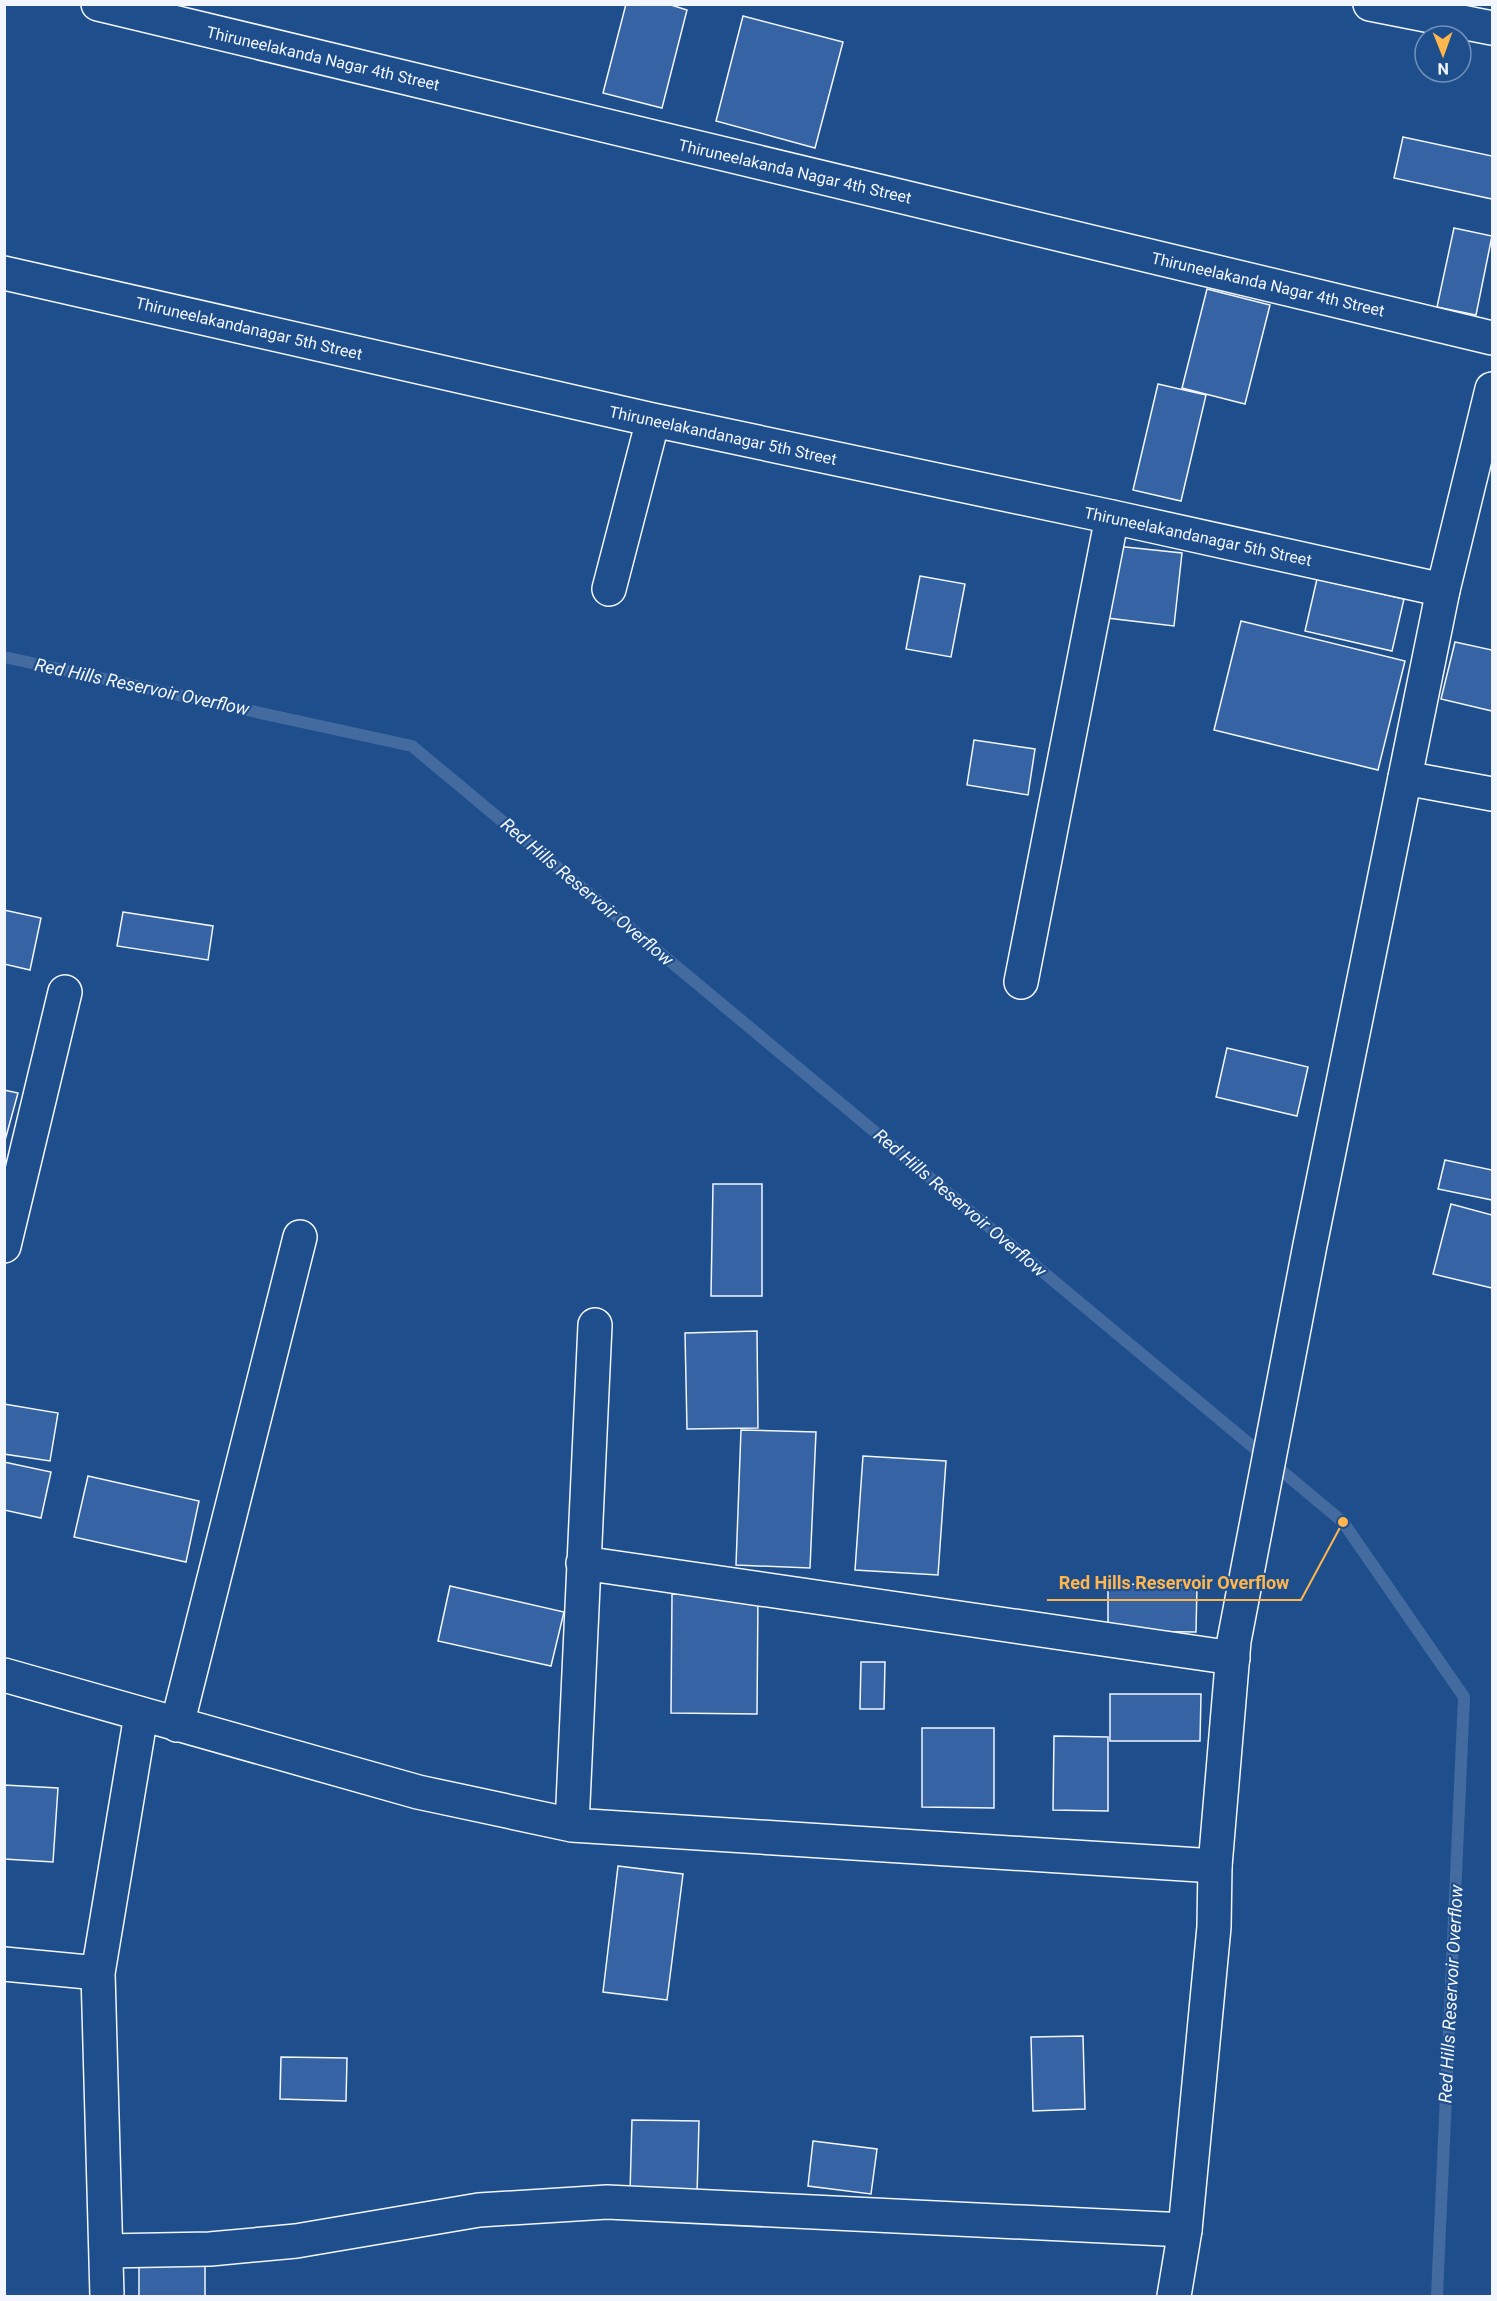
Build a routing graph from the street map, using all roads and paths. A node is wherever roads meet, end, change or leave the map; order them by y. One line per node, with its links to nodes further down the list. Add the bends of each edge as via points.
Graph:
1 (98, 4): 5 (street, Thiruneelakanda Nagar 4th Street)
2 (1370, 4): 3 (street)
3 (1492, 28)
4 (4, 273): 7 (street, Thiruneelakandanagar 5th Street)
5 (1492, 338)
6 (1492, 389): 10 (street)
7 (653, 420): 8 (street, Thiruneelakandanagar 5th Street); 9 (street)
8 (1112, 517): 10 (street, Thiruneelakandanagar 5th Street); 13 (street)
9 (609, 589)
10 (1443, 590): 11 (street)
11 (1405, 778): 12 (street); 19 (street)
12 (1492, 795)
13 (1021, 982)
14 (65, 992): 16 (street)
15 (300, 1236): 22 (street)
16 (4, 1246)
17 (595, 1325): 18 (street)
18 (583, 1563): 19 (street); 23 (street)
19 (1233, 1650): 24 (street)
20 (4, 1675): 21 (street)
21 (141, 1715): 22 (street); 26 (street)
22 (177, 1725): 23 (street, via 418,1792)
23 (572, 1825): 24 (street)
24 (1215, 1866): 27 (street, via 1214,1927)
25 (4, 1964): 26 (street)
26 (98, 1973): 28 (street)
27 (1185, 2230): 28 (street, via 607,2202 479,2210 286,2242 210,2249); 30 (street)
28 (106, 2251): 29 (street)
29 (107, 2296)
30 (1174, 2296)

